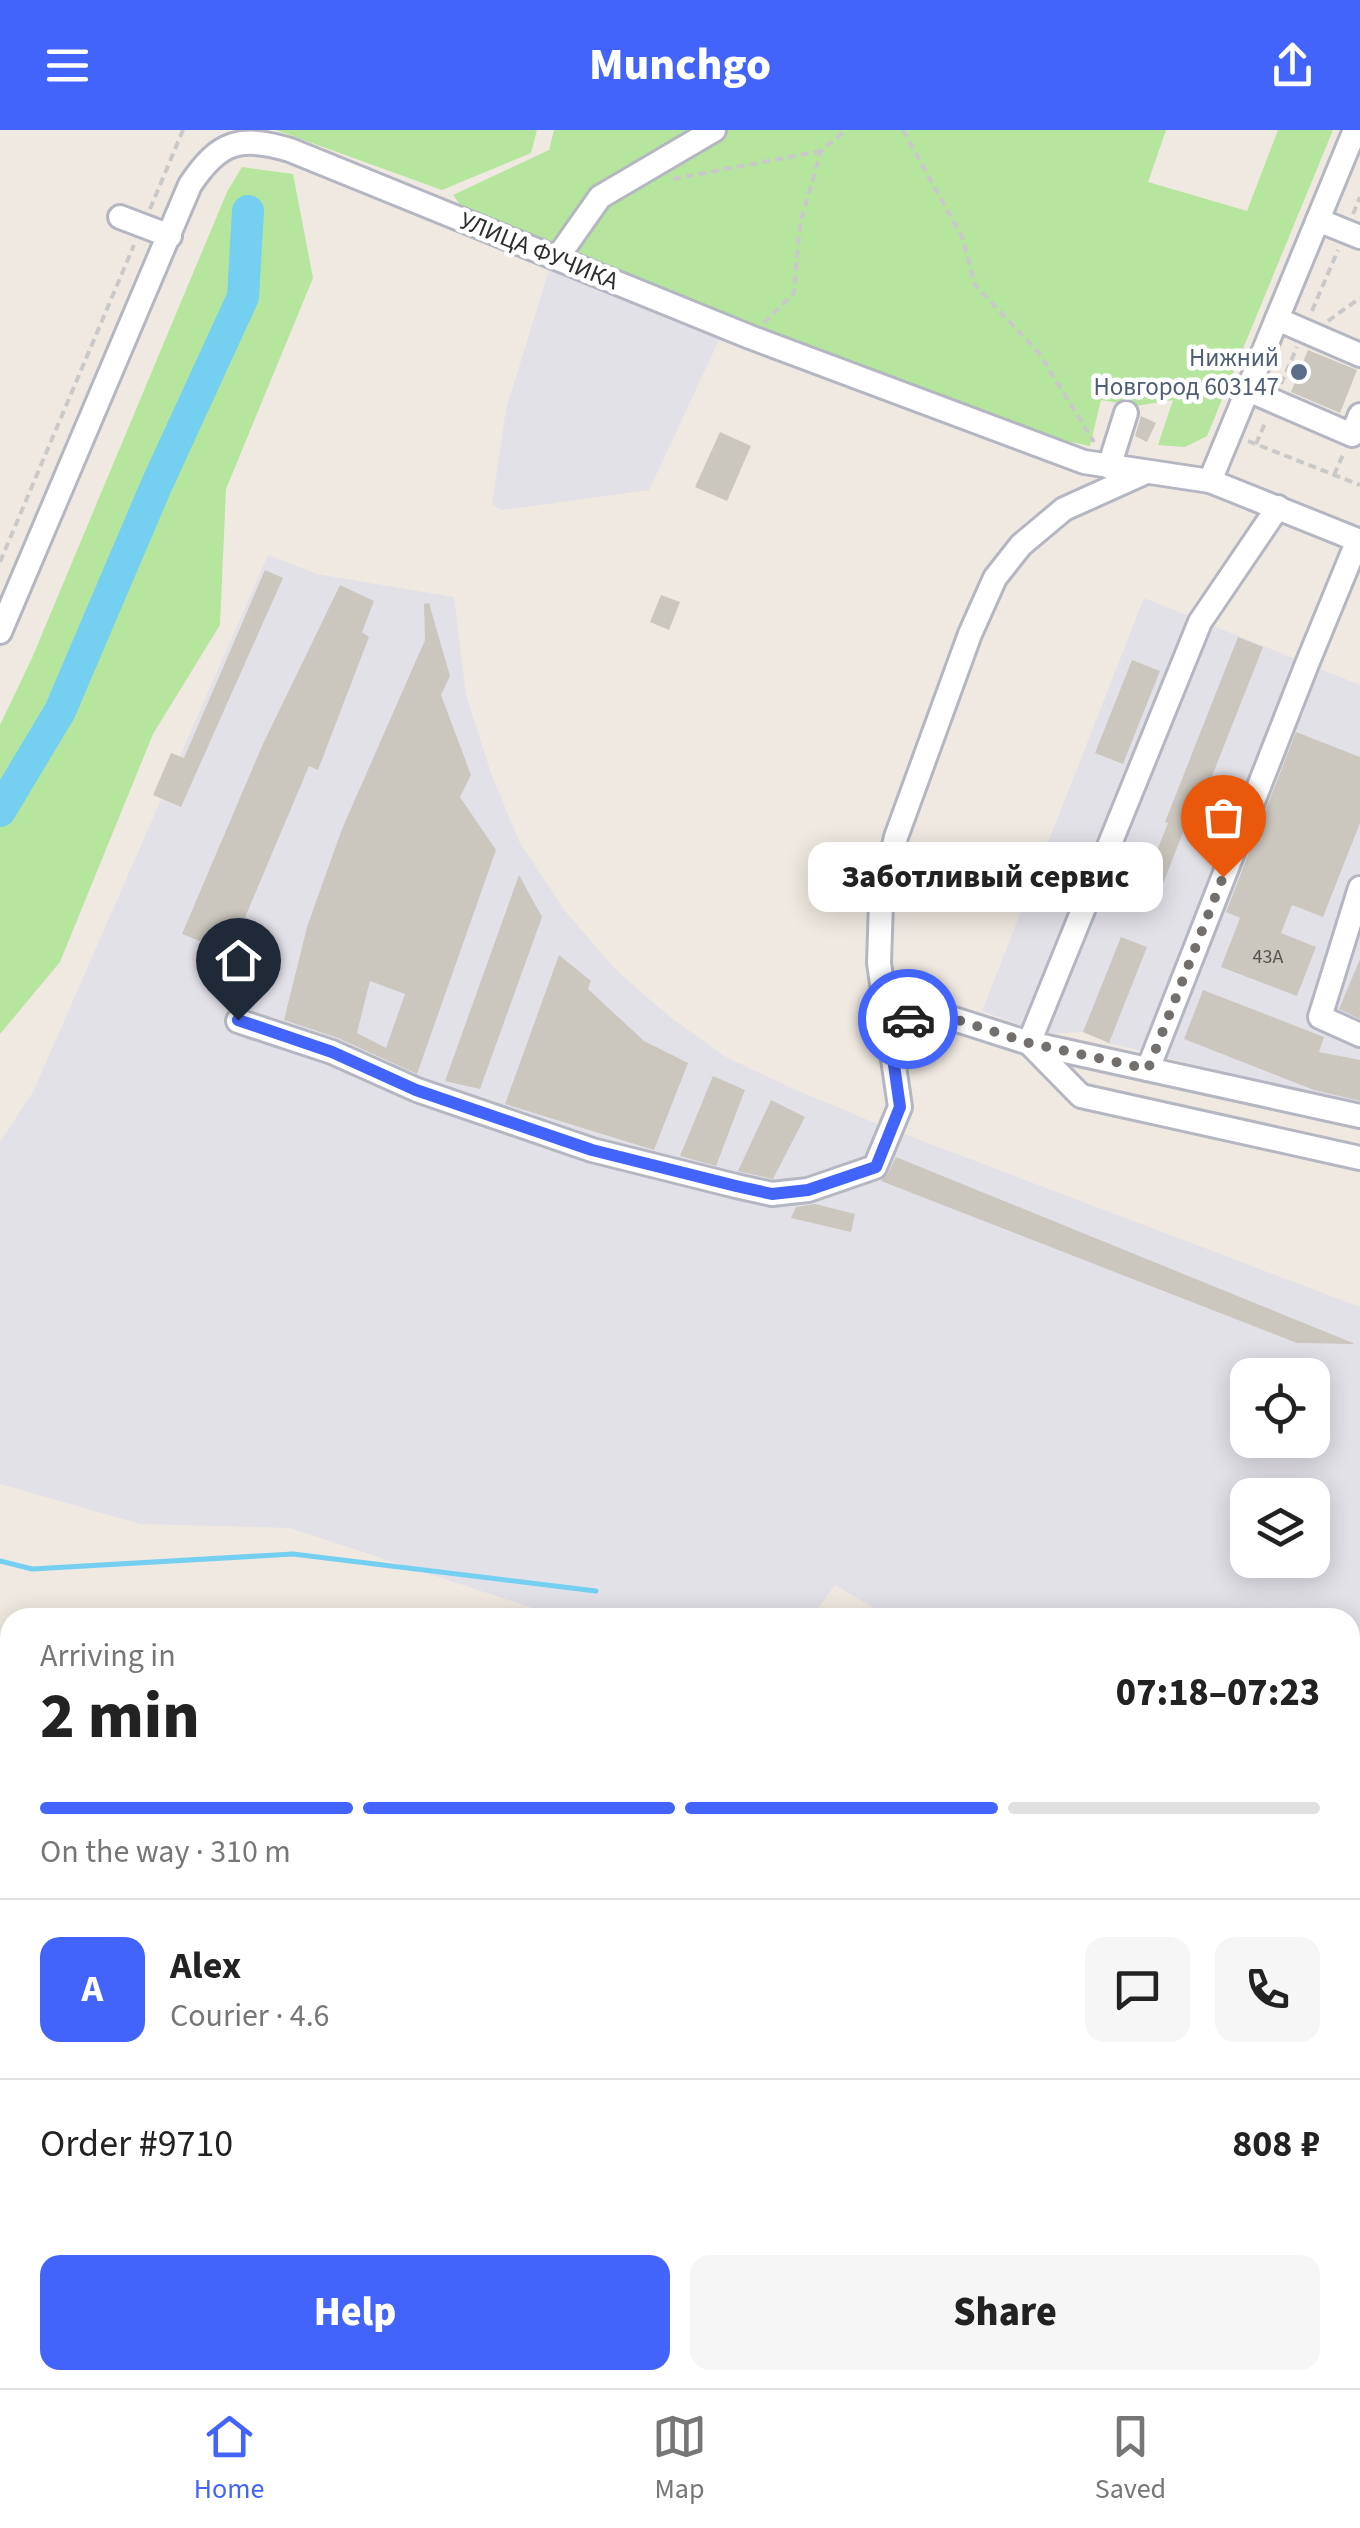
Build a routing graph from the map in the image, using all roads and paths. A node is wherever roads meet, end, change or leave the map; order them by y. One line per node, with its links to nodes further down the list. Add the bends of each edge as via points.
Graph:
1 (182, 130): 11 (path)
2 (714, 130): 14 (street, via 600,197)
3 (846, 130): 7 (path)
4 (903, 130): 24 (path, via 962,238 975,285 1039,353)
5 (232, 136): 12 (street, УЛИЦА ФУЧИКА, via 190,185); 14 (street, УЛИЦА ФУЧИКА, via 290,150)
6 (1356, 136): 10 (street)
7 (820, 151): 8 (path); 18 (path, via 800,224 794,293)
8 (660, 183)
9 (120, 217): 11 (street)
10 (1318, 220): 13 (street); 16 (street)
11 (142, 227): 12 (street); 30 (path)
12 (170, 236): 31 (street, УЛИЦА ФУЧИКА)
13 (1360, 238)
14 (557, 258): 18 (street, УЛИЦА ФУЧИКА)
15 (1360, 298): 17 (path)
16 (1277, 320): 17 (street); 20 (street)
17 (1311, 334): 19 (street)
18 (750, 336): 24 (street, УЛИЦА ФУЧИКА)
19 (1360, 355)
20 (1248, 390): 22 (street, via 1352,434); 23 (street)
21 (1126, 413): 24 (street)
22 (1360, 415)
23 (1230, 434): 26 (street); 27 (path)
24 (1108, 467): 25 (street, УЛИЦА ФУЧИКА)
25 (1148, 471): 26 (street, УЛИЦА ФУЧИКА); 34 (street, via 1064,509 995,578 896,837 881,902 879,963)
26 (1210, 481): 28 (street, УЛИЦА ФУЧИКА)
27 (1360, 485)
28 (1278, 507): 29 (street, УЛИЦА ФУЧИКА); 36 (street, via 1200,622)
29 (1359, 541): 37 (street)
30 (0, 562)
31 (0, 632)
32 (1360, 888): 35 (street, via 1320,1017)
33 (238, 1020): 34 (street, via 592,1150 772,1194 808,1190 876,1167 900,1107)
34 (888, 1023): 36 (street, via 936,1013)
35 (1360, 1035)
36 (1029, 1043): 37 (street); 39 (street, via 1081,1096)
37 (1148, 1069): 38 (street)
38 (1360, 1116)
39 (1360, 1158)

